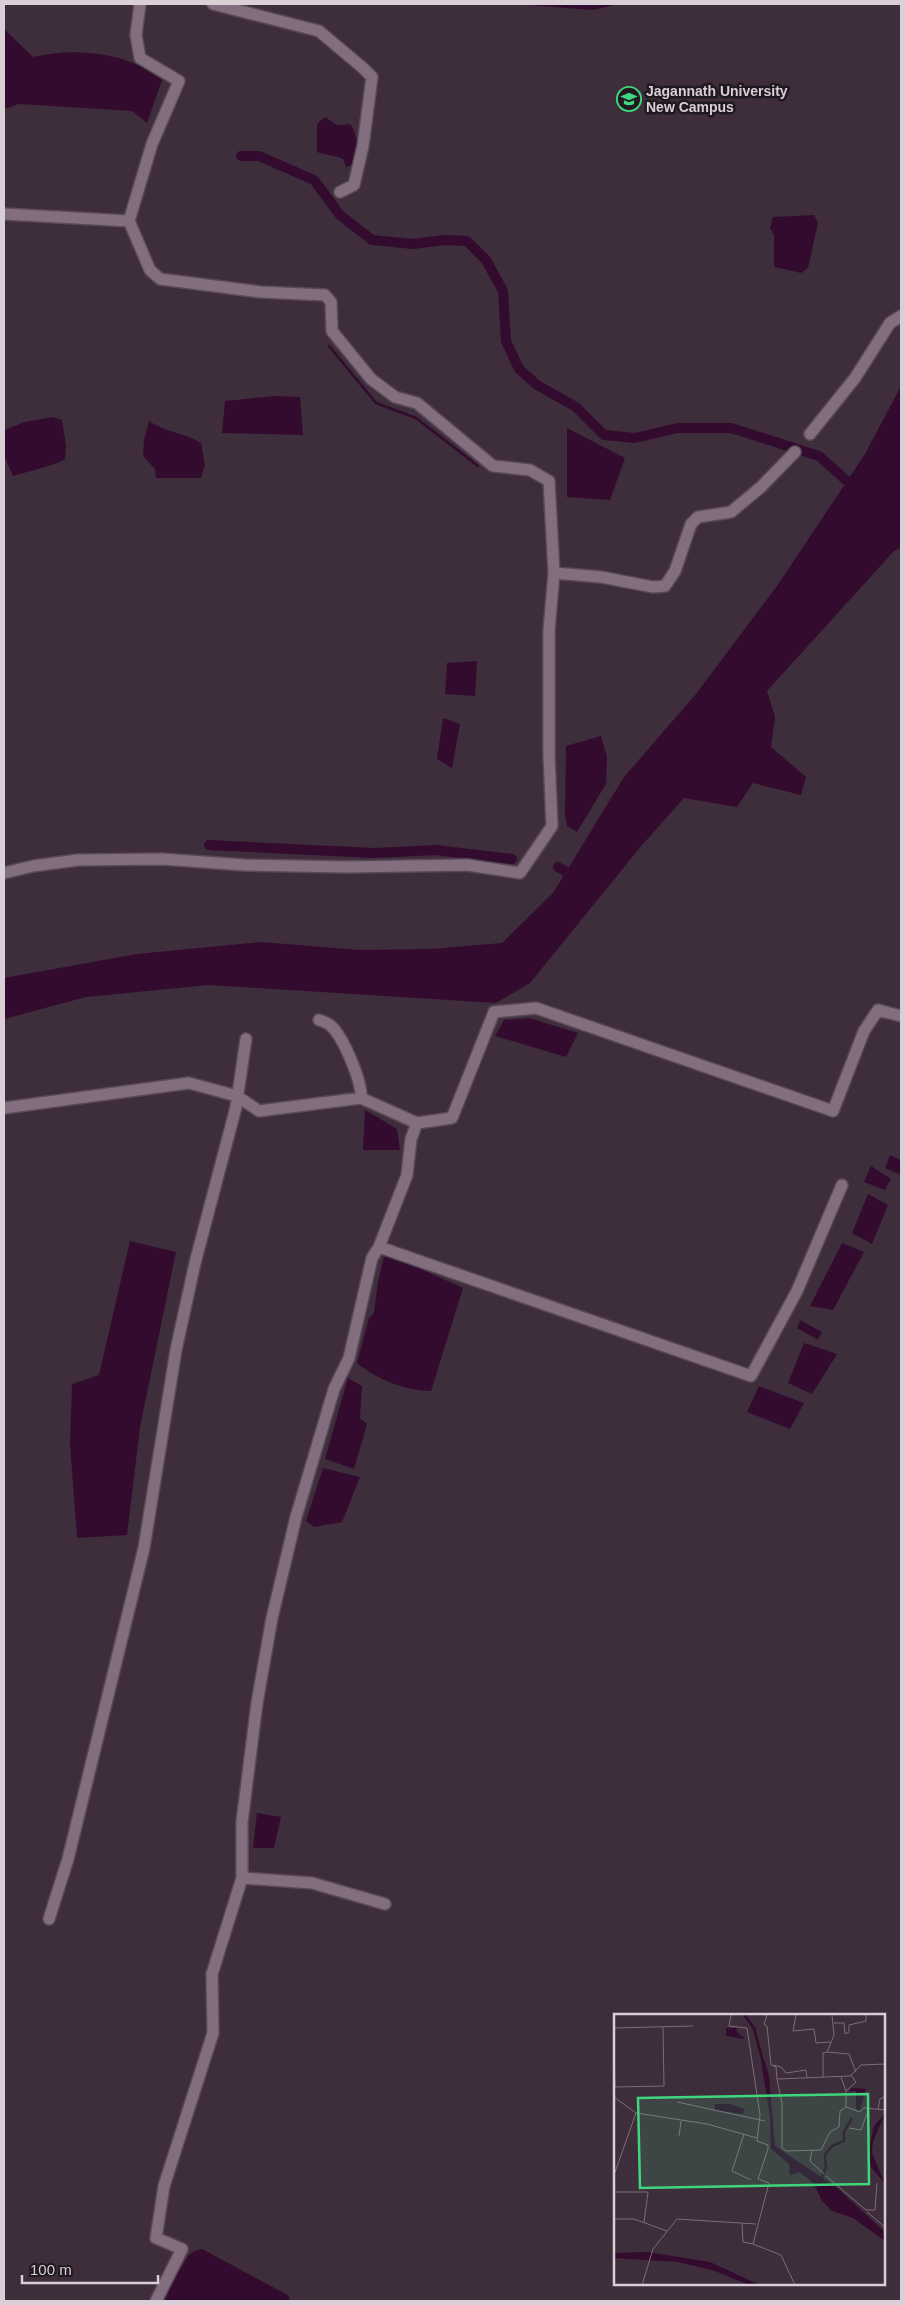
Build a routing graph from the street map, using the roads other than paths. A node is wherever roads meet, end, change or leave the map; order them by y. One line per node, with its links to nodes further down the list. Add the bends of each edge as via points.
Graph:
1 (140, 4): 5 (street, via 136,35 140,58 179,81 152,144)
2 (212, 4): 3 (street, via 319,31 372,77 364,146 354,185)
3 (340, 192)
4 (4, 214): 5 (street)
5 (129, 221): 9 (street, via 150,270 160,279 261,292 325,295 331,302 332,330 371,379 396,397 417,403 493,466 530,470 549,481)
6 (901, 316): 7 (street, via 890,323 855,378)
7 (810, 434)
8 (795, 452): 9 (street, via 731,512 698,517 691,524 675,570 665,586 653,588 601,577)
9 (554, 572): 10 (street, via 549,630 552,826 520,873 467,865 338,867 162,859 78,860)
10 (4, 874)
11 (901, 1016): 17 (street, via 878,1010 864,1031 833,1111 536,1008 494,1012 452,1118)
12 (319, 1020): 15 (street, via 329,1024 346,1049 362,1090)
13 (246, 1038): 14 (street)
14 (237, 1096): 15 (street, via 259,1111); 16 (street, via 189,1082); 22 (street, via 176,1350 144,1548 68,1859)
15 (361, 1098): 17 (street)
16 (4, 1108)
17 (417, 1123): 19 (street, via 411,1139 407,1175)
18 (842, 1185): 19 (street, via 797,1291 751,1376)
19 (379, 1247): 20 (street, via 372,1258 349,1358 334,1389 296,1517 272,1618 242,1822)
20 (242, 1878): 21 (street, via 312,1883); 23 (street, via 212,1974 213,2033 164,2186 156,2238 182,2249)
21 (384, 1904)
22 (49, 1919)
23 (156, 2301)

